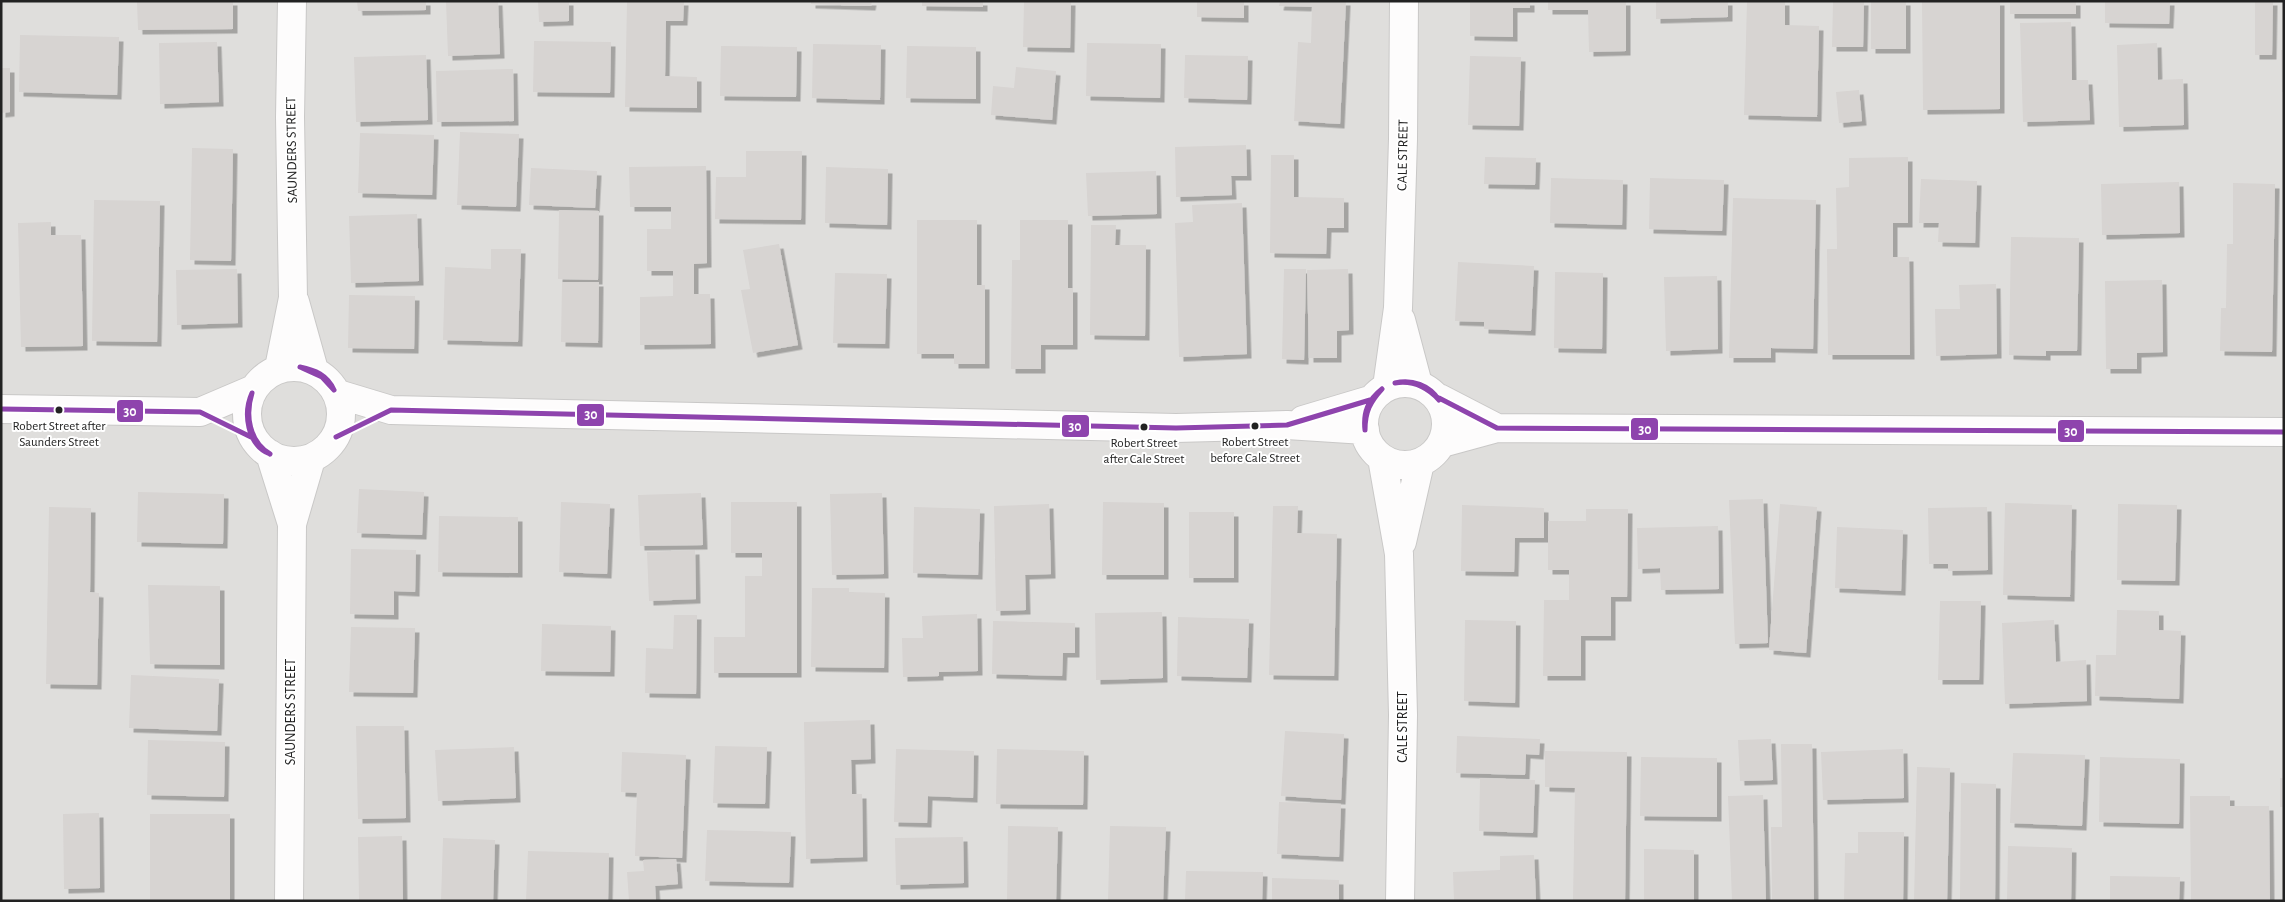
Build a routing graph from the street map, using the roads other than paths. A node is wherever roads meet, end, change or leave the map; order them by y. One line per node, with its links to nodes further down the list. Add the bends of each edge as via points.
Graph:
1 (292, 1): 3 (street, SAUNDERS STREET)
2 (1404, 1): 4 (street, CALE STREET)
3 (293, 298): 5 (street, SAUNDERS STREET); 6 (street, SAUNDERS STREET)
4 (1398, 308): 8 (street, CALE STREET); 10 (street, CALE STREET)
5 (279, 368): 6 (street, via 298,366); 7 (street, via 264,376)
6 (314, 370): 9 (street, via 328,380)
7 (254, 389): 13 (street); 20 (street, SAUNDERS STREET, via 248,404 247,421)
8 (1429, 391): 10 (street, via 1394,383); 15 (street); 19 (street, via 1445,410 1447,429)
9 (338, 394): 12 (street); 18 (street, via 342,410)
10 (1378, 394): 14 (street); 16 (street, via 1365,410)
11 (1, 409): 13 (street)
12 (391, 410): 14 (street, via 1176,428); 18 (street)
13 (200, 412): 20 (street)
14 (1288, 425): 16 (street)
15 (1497, 428): 17 (street); 19 (street)
16 (1365, 430): 21 (street, via 1369,444)
17 (2284, 432)
18 (336, 437): 22 (street, via 326,450)
19 (1442, 443): 23 (street, via 1433,455)
20 (262, 446): 22 (street, via 279,459 295,462); 24 (street, SAUNDERS STREET)
21 (1382, 458): 23 (street, via 1404,466); 25 (street, CALE STREET)
22 (311, 459): 24 (street, SAUNDERS STREET)
23 (1420, 463): 25 (street, CALE STREET)
24 (292, 524): 26 (street, SAUNDERS STREET)
25 (1399, 554): 27 (street, CALE STREET, via 1403,715)
26 (289, 901)
27 (1400, 901)

